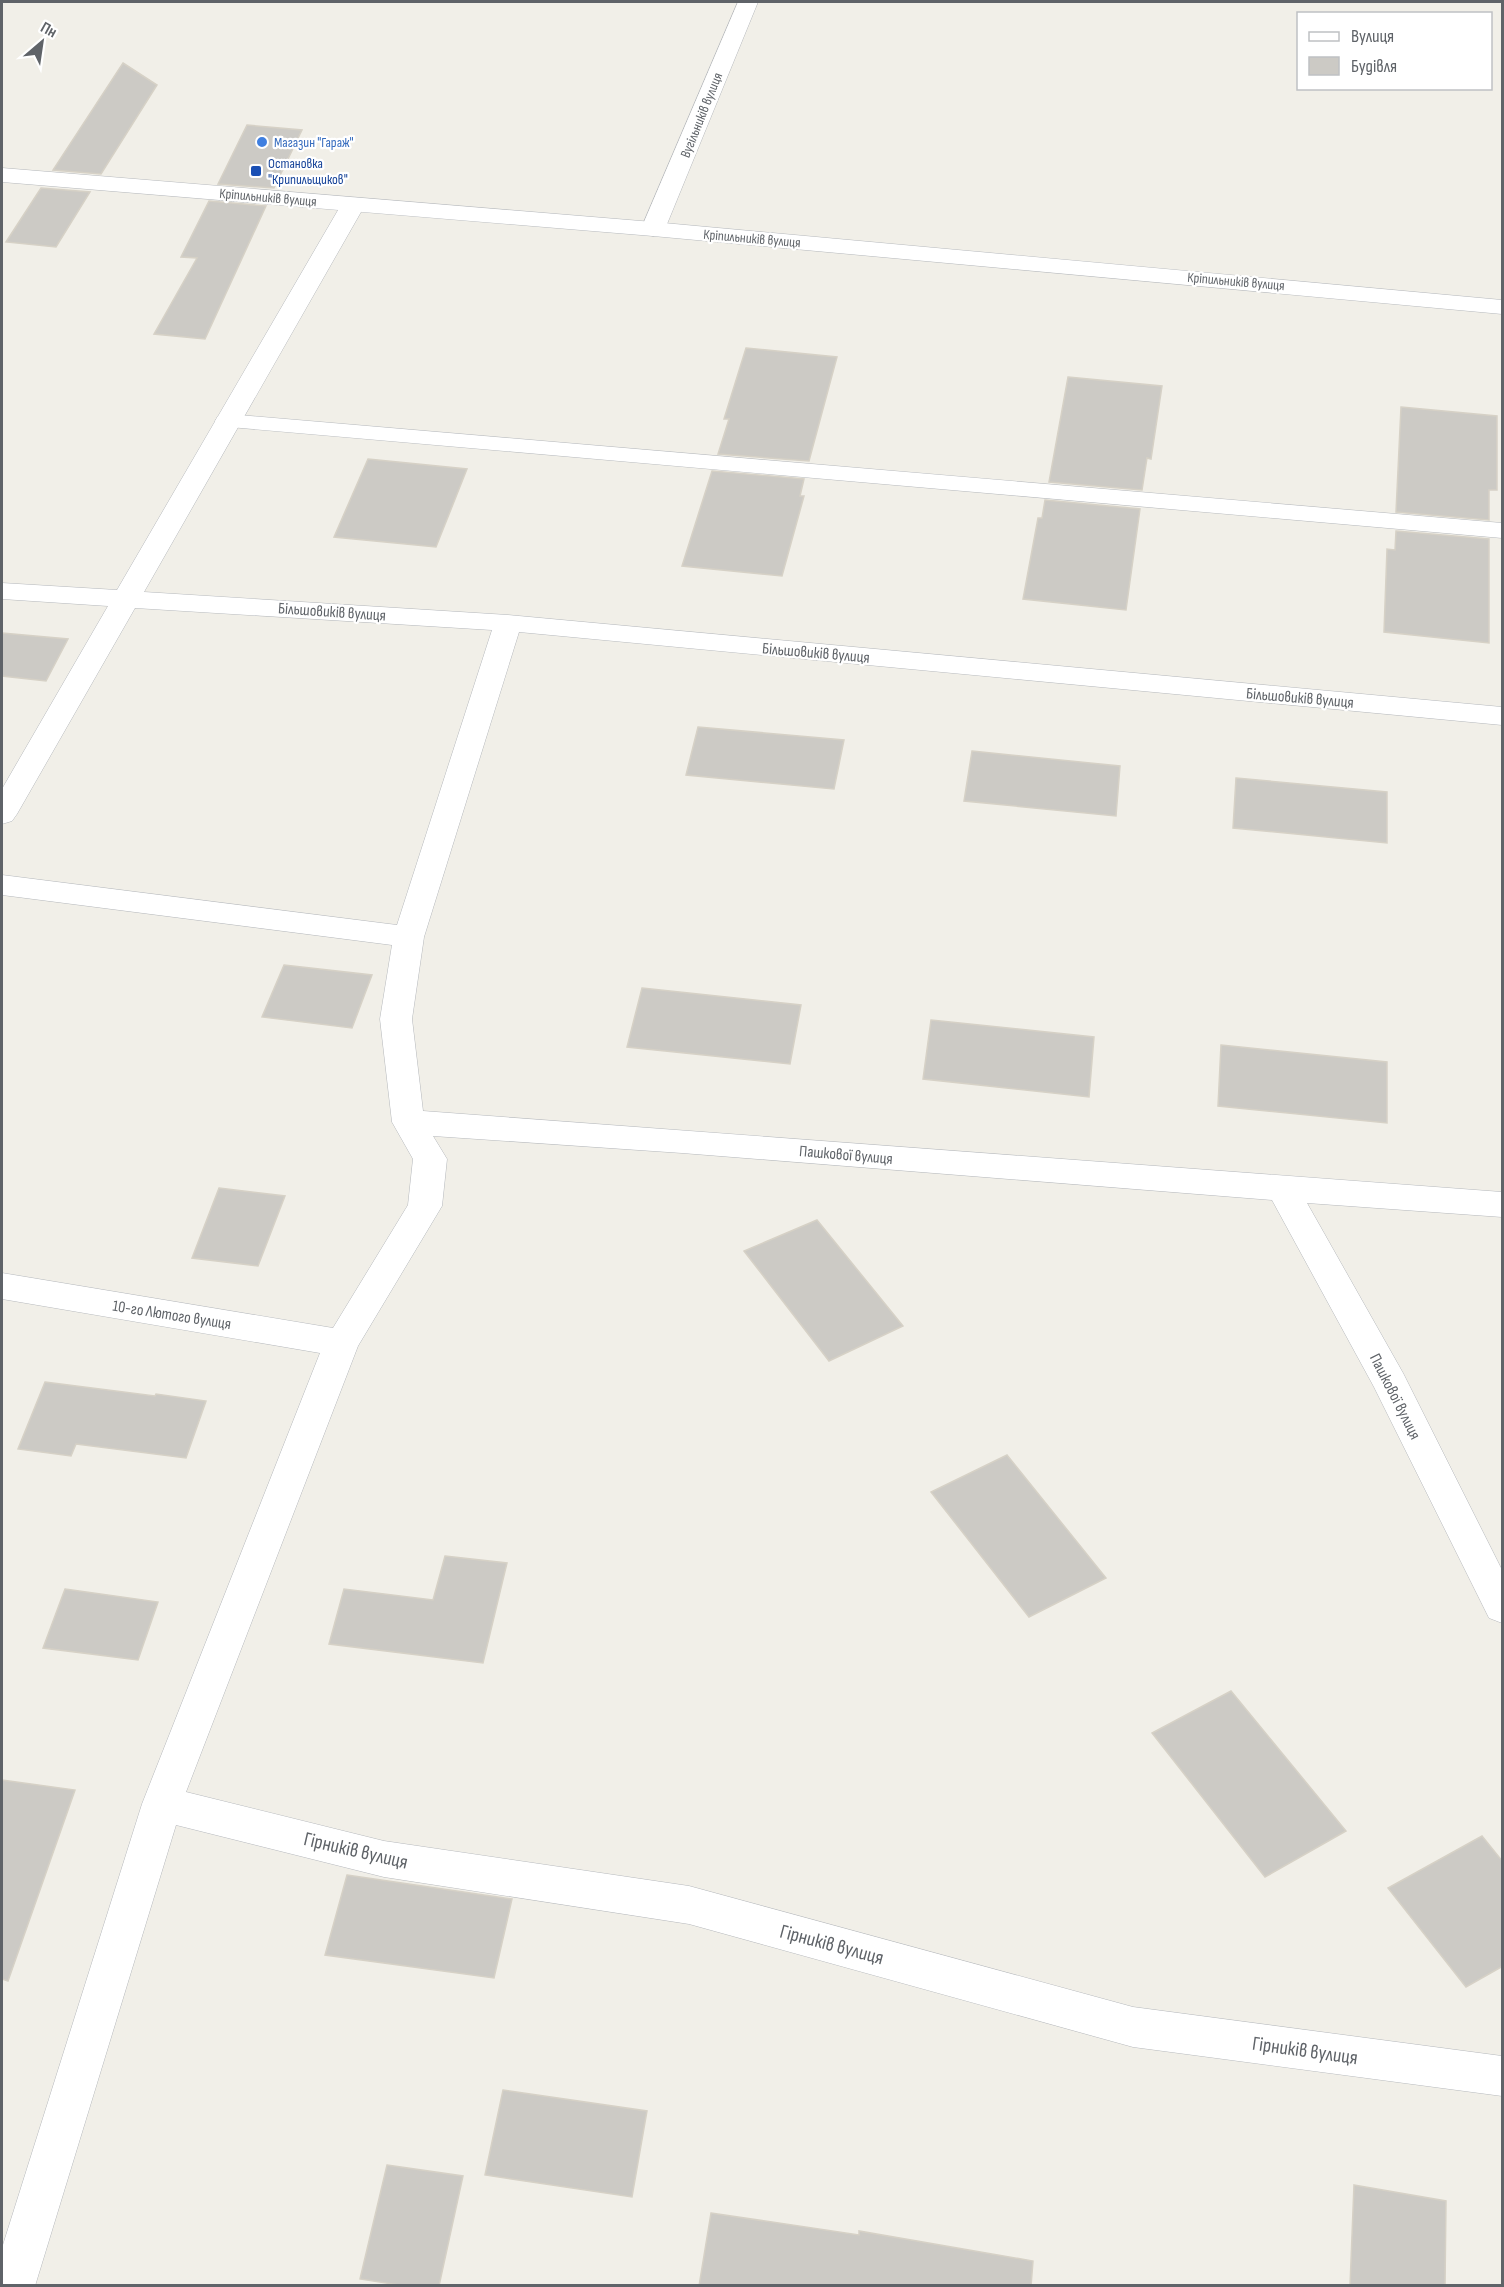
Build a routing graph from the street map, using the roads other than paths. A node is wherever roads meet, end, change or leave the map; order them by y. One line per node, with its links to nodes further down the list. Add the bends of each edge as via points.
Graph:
1 (748, 2): 4 (street, Вугільників вулиця)
2 (2, 175): 3 (street, Кріпильників вулиця)
3 (354, 205): 4 (street, Кріпильників вулиця); 6 (street)
4 (653, 229): 5 (street, Кріпильників вулиця)
5 (1503, 307)
6 (227, 421): 7 (lane); 9 (street)
7 (1503, 531)
8 (2, 591): 9 (street, Більшовиків вулиця)
9 (128, 598): 10 (street, Більшовиків вулиця); 12 (street)
10 (508, 623): 11 (street, Більшовиків вулиця); 14 (street)
11 (1503, 716)
12 (2, 814)
13 (2, 885): 14 (street)
14 (409, 936): 15 (street, via 396,1019)
15 (408, 1122): 16 (street, Пашкової вулиця); 19 (street, via 430,1159 425,1206)
16 (1283, 1190): 17 (street, Пашкової вулиця); 20 (street, Пашкової вулиця, via 1390,1383)
17 (1503, 1204)
18 (2, 1286): 19 (street, 10-го Лютого вулиця)
19 (342, 1343): 21 (street)
20 (1503, 1607)
21 (162, 1804): 22 (street, Гірників вулиця, via 384,1859 689,1905 1134,2027); 23 (street)
22 (1503, 2076)
23 (12, 2286)

